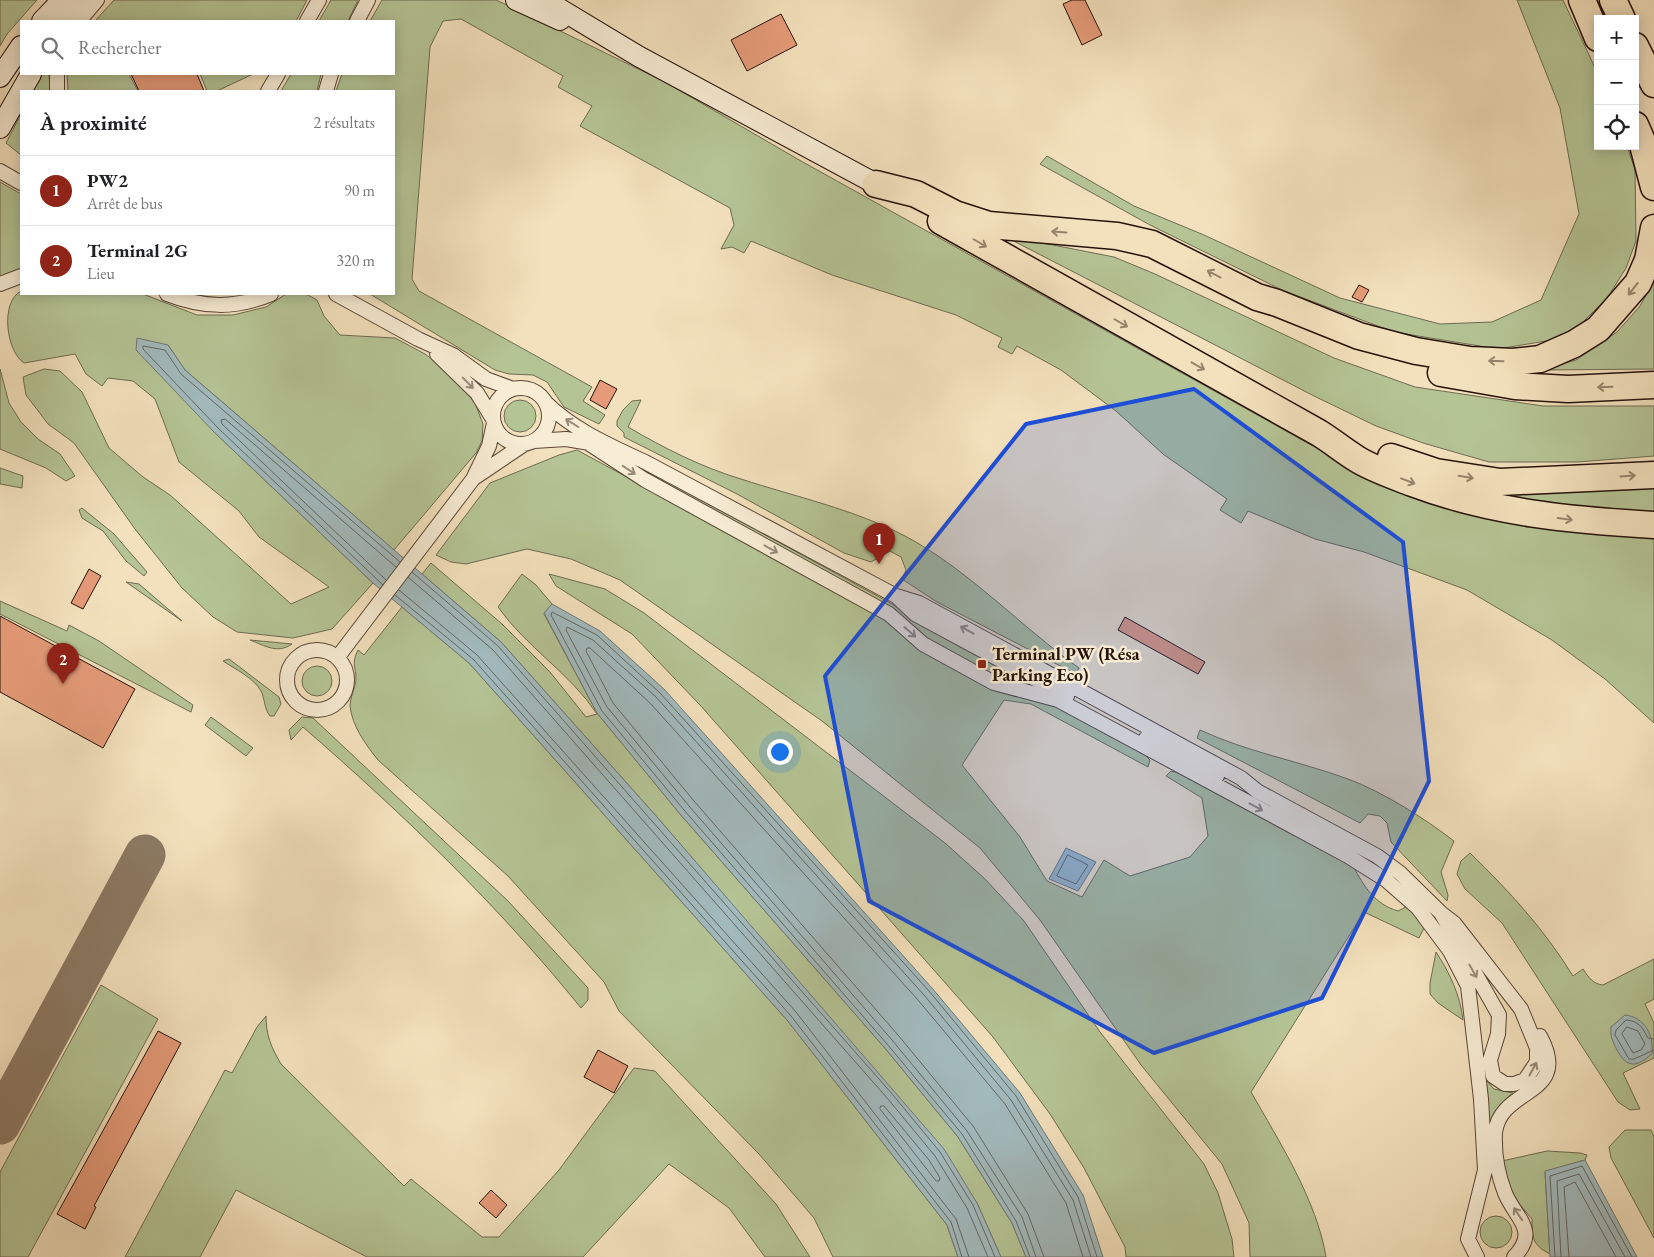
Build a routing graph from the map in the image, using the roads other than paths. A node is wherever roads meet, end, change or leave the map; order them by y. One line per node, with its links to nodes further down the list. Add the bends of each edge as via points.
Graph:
1 (62, 0): 11 (main road)
2 (84, 0): 12 (main road)
3 (97, 0): 13 (street)
4 (319, 0): 14 (street)
5 (368, 0): 15 (street)
6 (516, 0): 19 (main road)
7 (546, 0): 19 (main road)
8 (1582, 0): 16 (highway)
9 (1613, 0): 10 (highway)
10 (1620, 15)
11 (43, 20)
12 (66, 20)
13 (80, 20)
14 (308, 20)
15 (358, 20)
16 (1594, 28)
17 (20, 47): 24 (main road)
18 (1639, 54): 25 (highway)
19 (638, 56): 35 (main road)
20 (30, 75): 26 (main road)
21 (57, 75): 27 (street)
22 (277, 75): 28 (street)
23 (331, 75): 29 (street)
24 (0, 76)
25 (1654, 84)
26 (22, 90)
27 (58, 90)
28 (269, 90)
29 (326, 90)
30 (20, 93): 31 (main road)
31 (0, 128)
32 (1639, 134): 36 (highway)
33 (0, 171): 34 (street)
34 (20, 182)
35 (876, 184): 43 (highway, one-way to 35, via 1152,244 1117,236 989,225 955,214 916,194); 49 (highway, one-way to 49)
36 (1654, 187)
37 (1654, 228): 43 (highway, one-way to 43, via 1648,260 1638,283 1616,310 1598,329 1540,359 1513,362 1470,360 1416,351 1359,336)
38 (20, 276): 39 (street)
39 (0, 284)
40 (170, 295): 41 (street, via 213,306 235,305)
41 (268, 295)
42 (338, 295): 44 (street)
43 (1257, 297): 45 (highway, one-way to 43, via 1568,389 1515,386 1434,372 1349,346 1274,311)
44 (418, 339): 46 (street, via 453,355 486,379); 48 (street, one-way to 48, via 477,392)
45 (1654, 385)
46 (513, 389): 47 (street, via 531,390); 48 (street, via 498,400)
47 (545, 402): 50 (street, via 549,419 547,428); 52 (street, one-way to 47, via 570,422)
48 (493, 421): 50 (street, via 501,436 508,441); 54 (street, via 489,446)
49 (1319, 433): 53 (highway, one-way to 53, via 1436,472 1500,482); 55 (highway, one-way to 55, via 1358,459 1452,498 1574,520)
50 (529, 443): 51 (street, via 566,439); 54 (street)
51 (588, 443): 52 (street); 59 (street, one-way to 59, via 645,480 889,614 923,644 994,683 1058,700 1348,856 1386,880 1418,908 1450,950 1468,986 1486,1170 1468,1239)
52 (616, 448): 57 (street, via 896,596 919,603 1233,774 1257,791 1377,856 1400,873)
53 (1654, 475)
54 (473, 479): 56 (street)
55 (1654, 525)
56 (337, 658): 56 (street, via 321,651 312,651 297,658 288,671 291,696 305,708 323,710 339,701 347,684 347,674)
57 (1441, 913): 58 (street, via 1454,923); 58 (street, one-way to 58, via 1499,1015 1490,1070 1497,1080 1505,1084 1525,1080 1537,1062 1537,1048)
58 (1521, 1009): 60 (street, one-way to 58, via 1521,1250 1525,1224 1506,1195 1499,1173 1495,1133 1500,1113 1513,1101 1532,1091 1548,1070 1544,1042)
59 (1477, 1257)
60 (1514, 1257)

